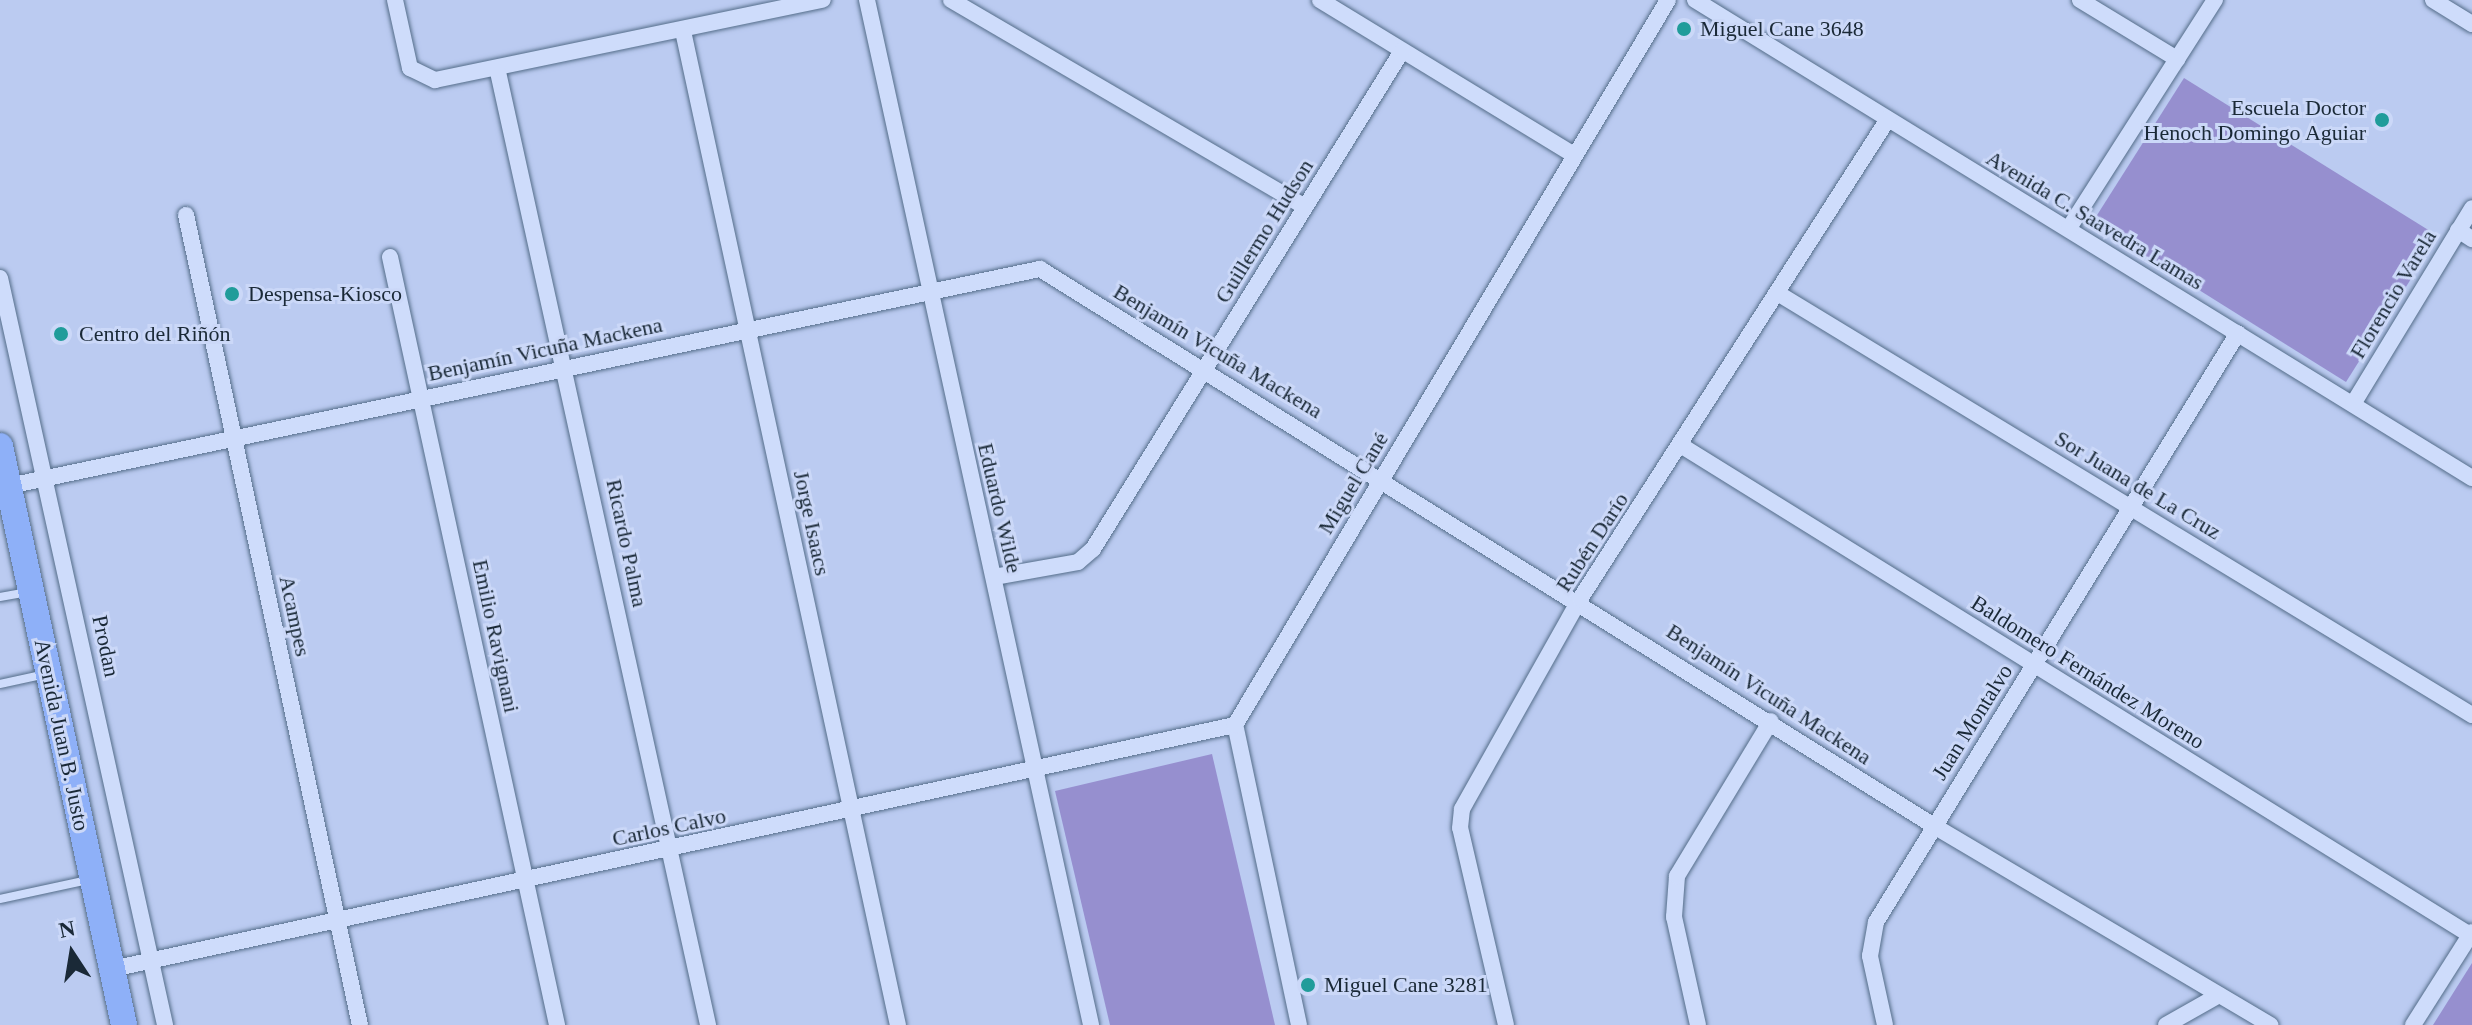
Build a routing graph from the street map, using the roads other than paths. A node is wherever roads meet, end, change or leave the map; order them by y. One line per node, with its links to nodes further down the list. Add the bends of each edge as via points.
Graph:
1 (395, 0): 15 (street, via 410,68 435,80)
2 (823, 0): 12 (street)
3 (867, 0): 25 (street, Eduardo Wilde)
4 (951, 0): 18 (street)
5 (1320, 0): 13 (street)
6 (1668, 0): 17 (street, Miguel Cané)
7 (1695, 0): 16 (street, Avenida C. Saavedra Lamas)
8 (2080, 0): 14 (street)
9 (2215, 0): 14 (street)
10 (2433, 0): 11 (street)
11 (2472, 24)
12 (683, 31): 15 (street); 27 (street, Jorge Isaacs)
13 (1402, 51): 17 (street); 18 (street, Guillermo Hudson)
14 (2177, 59): 21 (street)
15 (498, 72): 29 (street, Ricardo Palma)
16 (1888, 119): 21 (street, Avenida C. Saavedra Lamas); 26 (street, Rubén Darío)
17 (1574, 155): 36 (street, Miguel Cané)
18 (1305, 207): 30 (street, Guillermo Hudson)
19 (2472, 208): 22 (street, Florencio Varela)
20 (186, 215): 33 (street, Acampes)
21 (2069, 228): 28 (street, Avenida C. Saavedra Lamas)
22 (2465, 235): 32 (street, Florencio Varela)
23 (390, 257): 31 (street, Emilio Ravignani)
24 (0, 278): 38 (street, Prodan)
25 (928, 287): 27 (street, Benjamín Vicuña Mackena); 30 (street, Benjamín Vicuña Mackena, via 1040,269); 41 (street, Eduardo Wilde)
26 (1779, 294): 34 (street, Rubén Darío); 40 (street, Sor Juana de La Cruz)
27 (747, 328): 29 (street, Benjamín Vicuña Mackena); 52 (street, Jorge Isaacs)
28 (2238, 333): 32 (street, Avenida C. Saavedra Lamas); 40 (street, Juan Montalvo)
29 (566, 367): 31 (street, Benjamín Vicuña Mackena); 54 (street, Ricardo Palma)
30 (1205, 367): 36 (street, Benjamín Vicuña Mackena); 41 (street, Guillermo Hudson, via 1086,557)
31 (422, 398): 33 (street, Benjamín Vicuña Mackena); 56 (street, Emilio Ravignani)
32 (2353, 404): 37 (street, Avenida C. Saavedra Lamas)
33 (234, 439): 38 (street, Benjamín Vicuña Mackena); 58 (street, Acampes)
34 (1682, 446): 44 (street, Rubén Darío); 45 (street, Baldomero Fernández Moreno)
35 (0, 448): 39 (main road, Avenida Juan B. Justo)
36 (1382, 476): 44 (street, Benjamín Vicuña Mackena); 50 (street, Miguel Cané)
37 (2472, 478)
38 (48, 479): 39 (street, Benjamín Vicuña Mackena); 60 (street, Prodan)
39 (7, 497): 42 (main road, Avenida Juan B. Justo)
40 (2132, 506): 45 (street, Juan Montalvo); 48 (street, Sor Juana de La Cruz)
41 (994, 577): 51 (street, Eduardo Wilde)
42 (32, 591): 43 (lane); 46 (main road, Avenida Juan B. Justo)
43 (0, 597)
44 (1580, 599): 49 (street, Benjamín Vicuña Mackena); 71 (street, Rubén Darío, via 1460,817)
45 (2034, 664): 53 (street, Juan Montalvo); 59 (street, Baldomero Fernández Moreno)
46 (49, 674): 47 (lane); 55 (main road, Avenida Juan B. Justo)
47 (0, 684)
48 (2472, 715)
49 (1771, 721): 53 (street, Benjamín Vicuña Mackena); 72 (street, via 1677,876 1674,917)
50 (1235, 725): 51 (street, Carlos Calvo); 70 (street)
51 (1035, 771): 52 (street, Carlos Calvo); 69 (street, Eduardo Wilde)
52 (851, 809): 54 (street, Carlos Calvo); 68 (street, Jorge Isaacs)
53 (1934, 826): 62 (street, Benjamín Vicuña Mackena); 73 (street, Juan Montalvo, via 1869,938)
54 (670, 849): 56 (street, Carlos Calvo); 67 (street, Ricardo Palma)
55 (93, 879): 57 (lane); 61 (main road, Avenida Juan B. Justo)
56 (526, 880): 58 (street, Carlos Calvo); 66 (street, Emilio Ravignani)
57 (0, 899)
58 (338, 922): 60 (street, Carlos Calvo); 65 (street, Acampes)
59 (2471, 934): 76 (street)
60 (151, 964): 61 (street, Carlos Calvo); 64 (street, Prodan)
61 (112, 969): 63 (main road, Avenida Juan B. Justo)
62 (2219, 995): 74 (street); 75 (street, Benjamín Vicuña Mackena)
63 (124, 1025)
64 (165, 1025)
65 (360, 1025)
66 (557, 1025)
67 (708, 1025)
68 (898, 1025)
69 (1091, 1025)
70 (1299, 1025)
71 (1506, 1025)
72 (1698, 1025)
73 (1885, 1025)
74 (2166, 1025)
75 (2270, 1025)
76 (2413, 1025)

